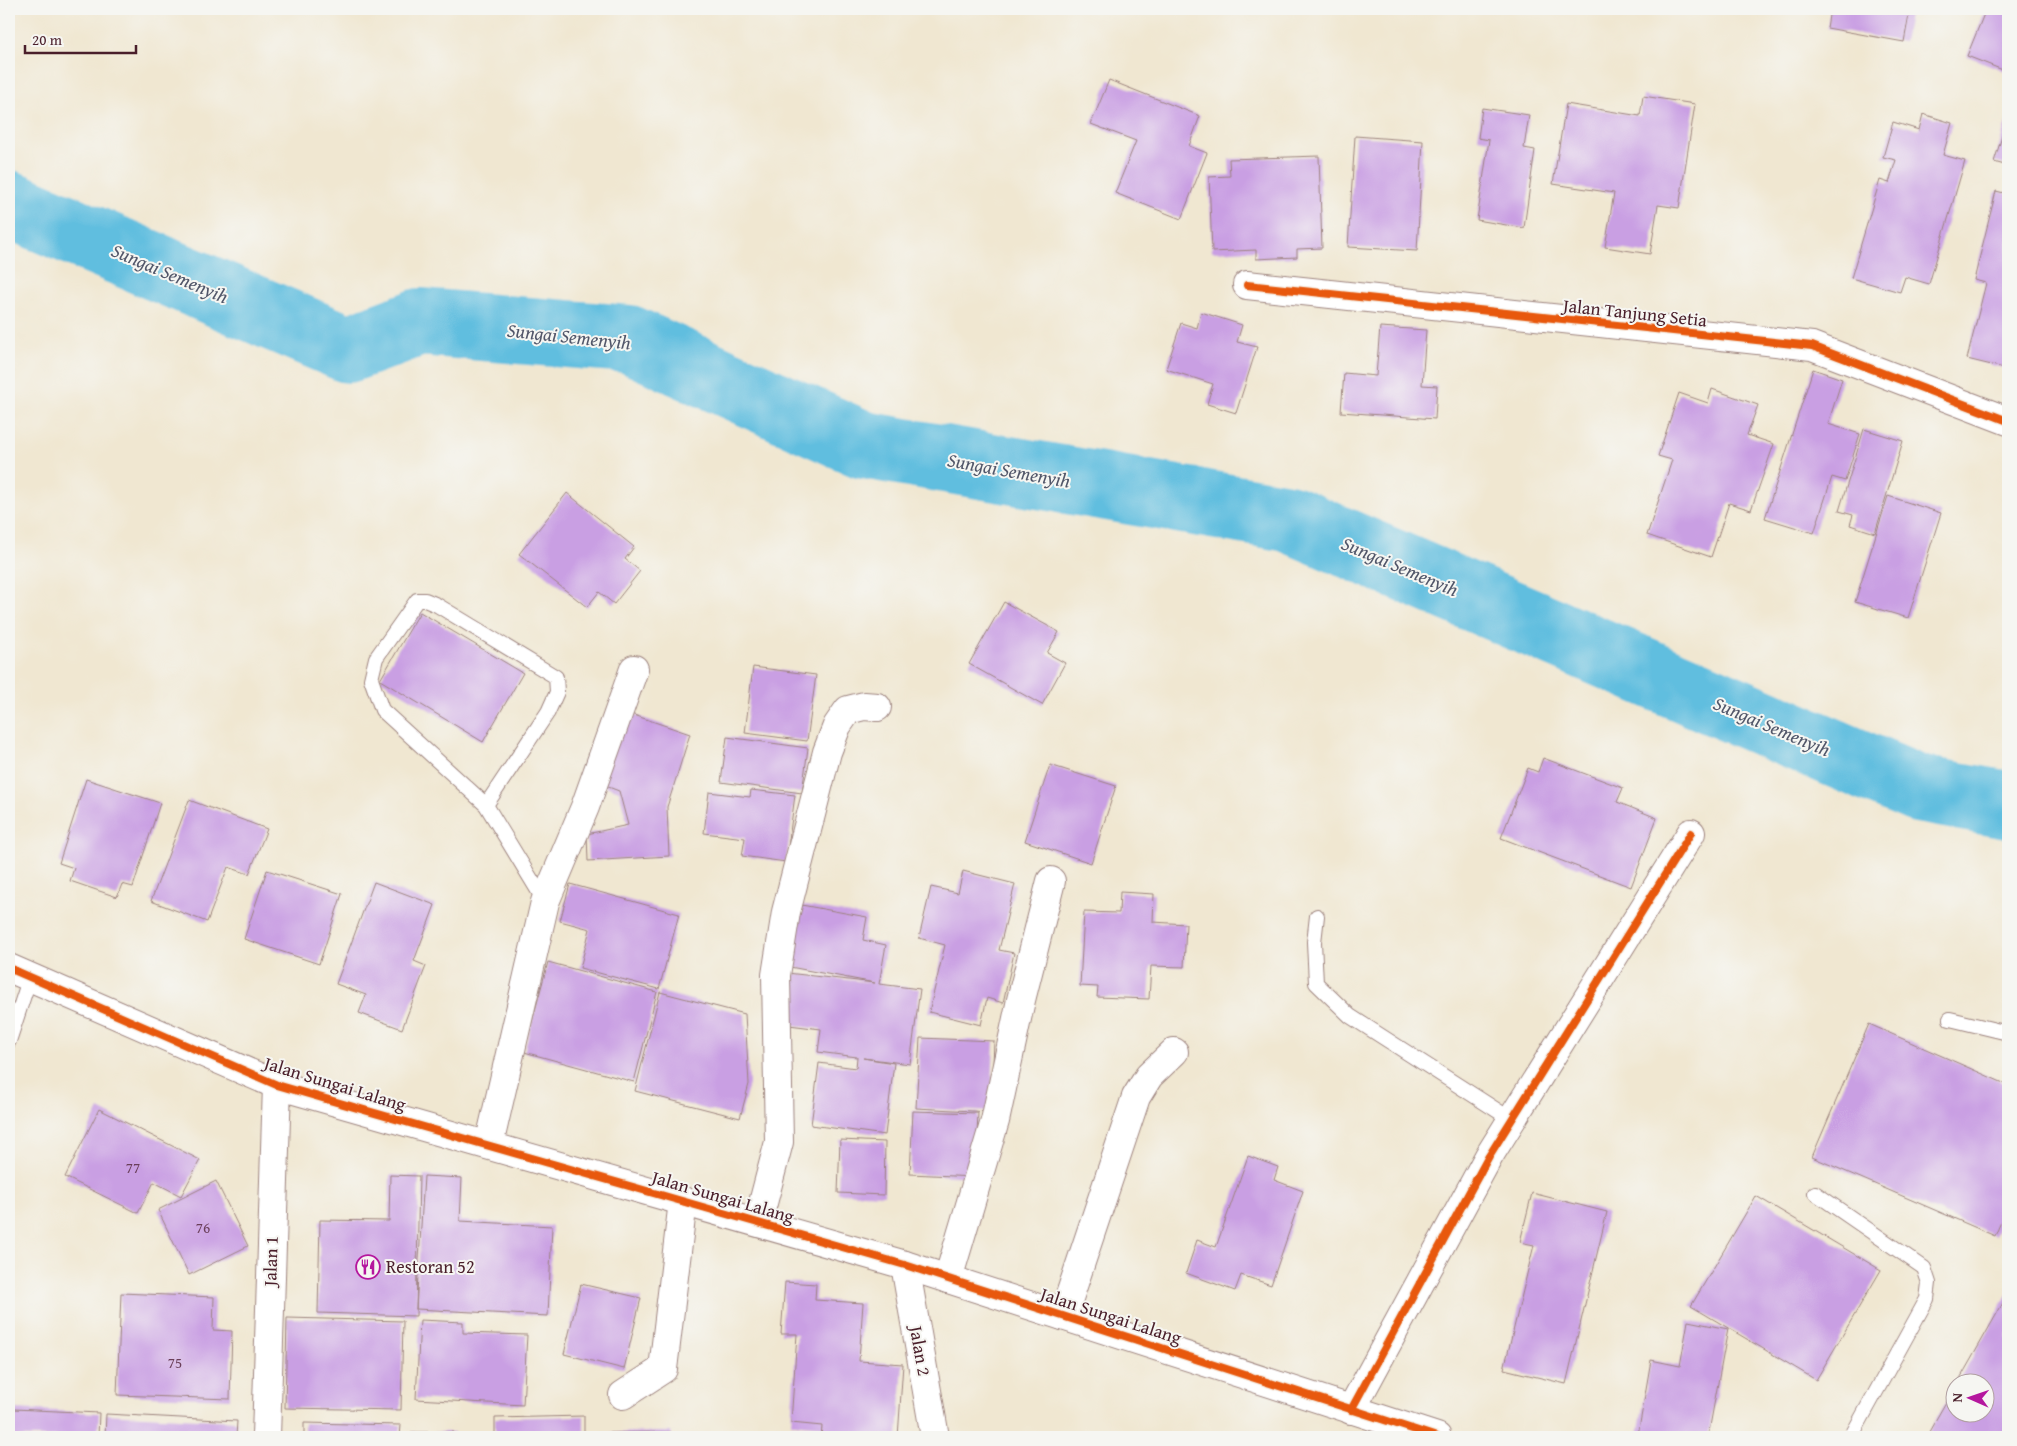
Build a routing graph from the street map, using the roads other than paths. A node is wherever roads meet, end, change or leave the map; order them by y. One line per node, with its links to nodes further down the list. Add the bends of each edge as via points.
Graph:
1 (1247, 286): 2 (street, Jalan Tanjung Setia, via 1812,346)
2 (2008, 421)
3 (634, 669): 8 (street, via 585,807)
4 (877, 707): 20 (street, via 848,710 837,726 818,785 786,912 776,975 778,1142)
5 (486, 805): 5 (lane, via 382,710 370,679 376,658 416,600 437,605 556,677 557,692 548,712); 8 (lane)
6 (1691, 833): 16 (street)
7 (1051, 881): 22 (street, via 995,1121)
8 (545, 902): 17 (street)
9 (1317, 916): 16 (lane, via 1314,942 1316,983 1350,1016)
10 (19, 973): 13 (lane); 15 (street, Jalan Sungai Lalang)
11 (1950, 1019): 12 (lane)
12 (2008, 1033)
13 (9, 1041)
14 (1174, 1052): 23 (street, via 1149,1076 1136,1097)
15 (277, 1085): 17 (street, Jalan Sungai Lalang); 26 (street, Jalan 1)
16 (1512, 1120): 25 (street, via 1489,1156)
17 (490, 1145): 19 (street, Jalan Sungai Lalang)
18 (1815, 1193): 29 (lane, via 1924,1268 1929,1283 1927,1299)
19 (683, 1201): 20 (street, Jalan Sungai Lalang); 24 (street, via 662,1369)
20 (758, 1222): 21 (street, Jalan Sungai Lalang)
21 (905, 1266): 22 (street, Jalan Sungai Lalang); 27 (street, Jalan 2)
22 (948, 1279): 23 (street, Jalan Sungai Lalang)
23 (1063, 1316): 25 (street, Jalan Sungai Lalang)
24 (623, 1395)
25 (1351, 1410): 28 (street, Jalan Sungai Lalang)
26 (266, 1437)
27 (935, 1437)
28 (1437, 1437)
29 (1851, 1437)

